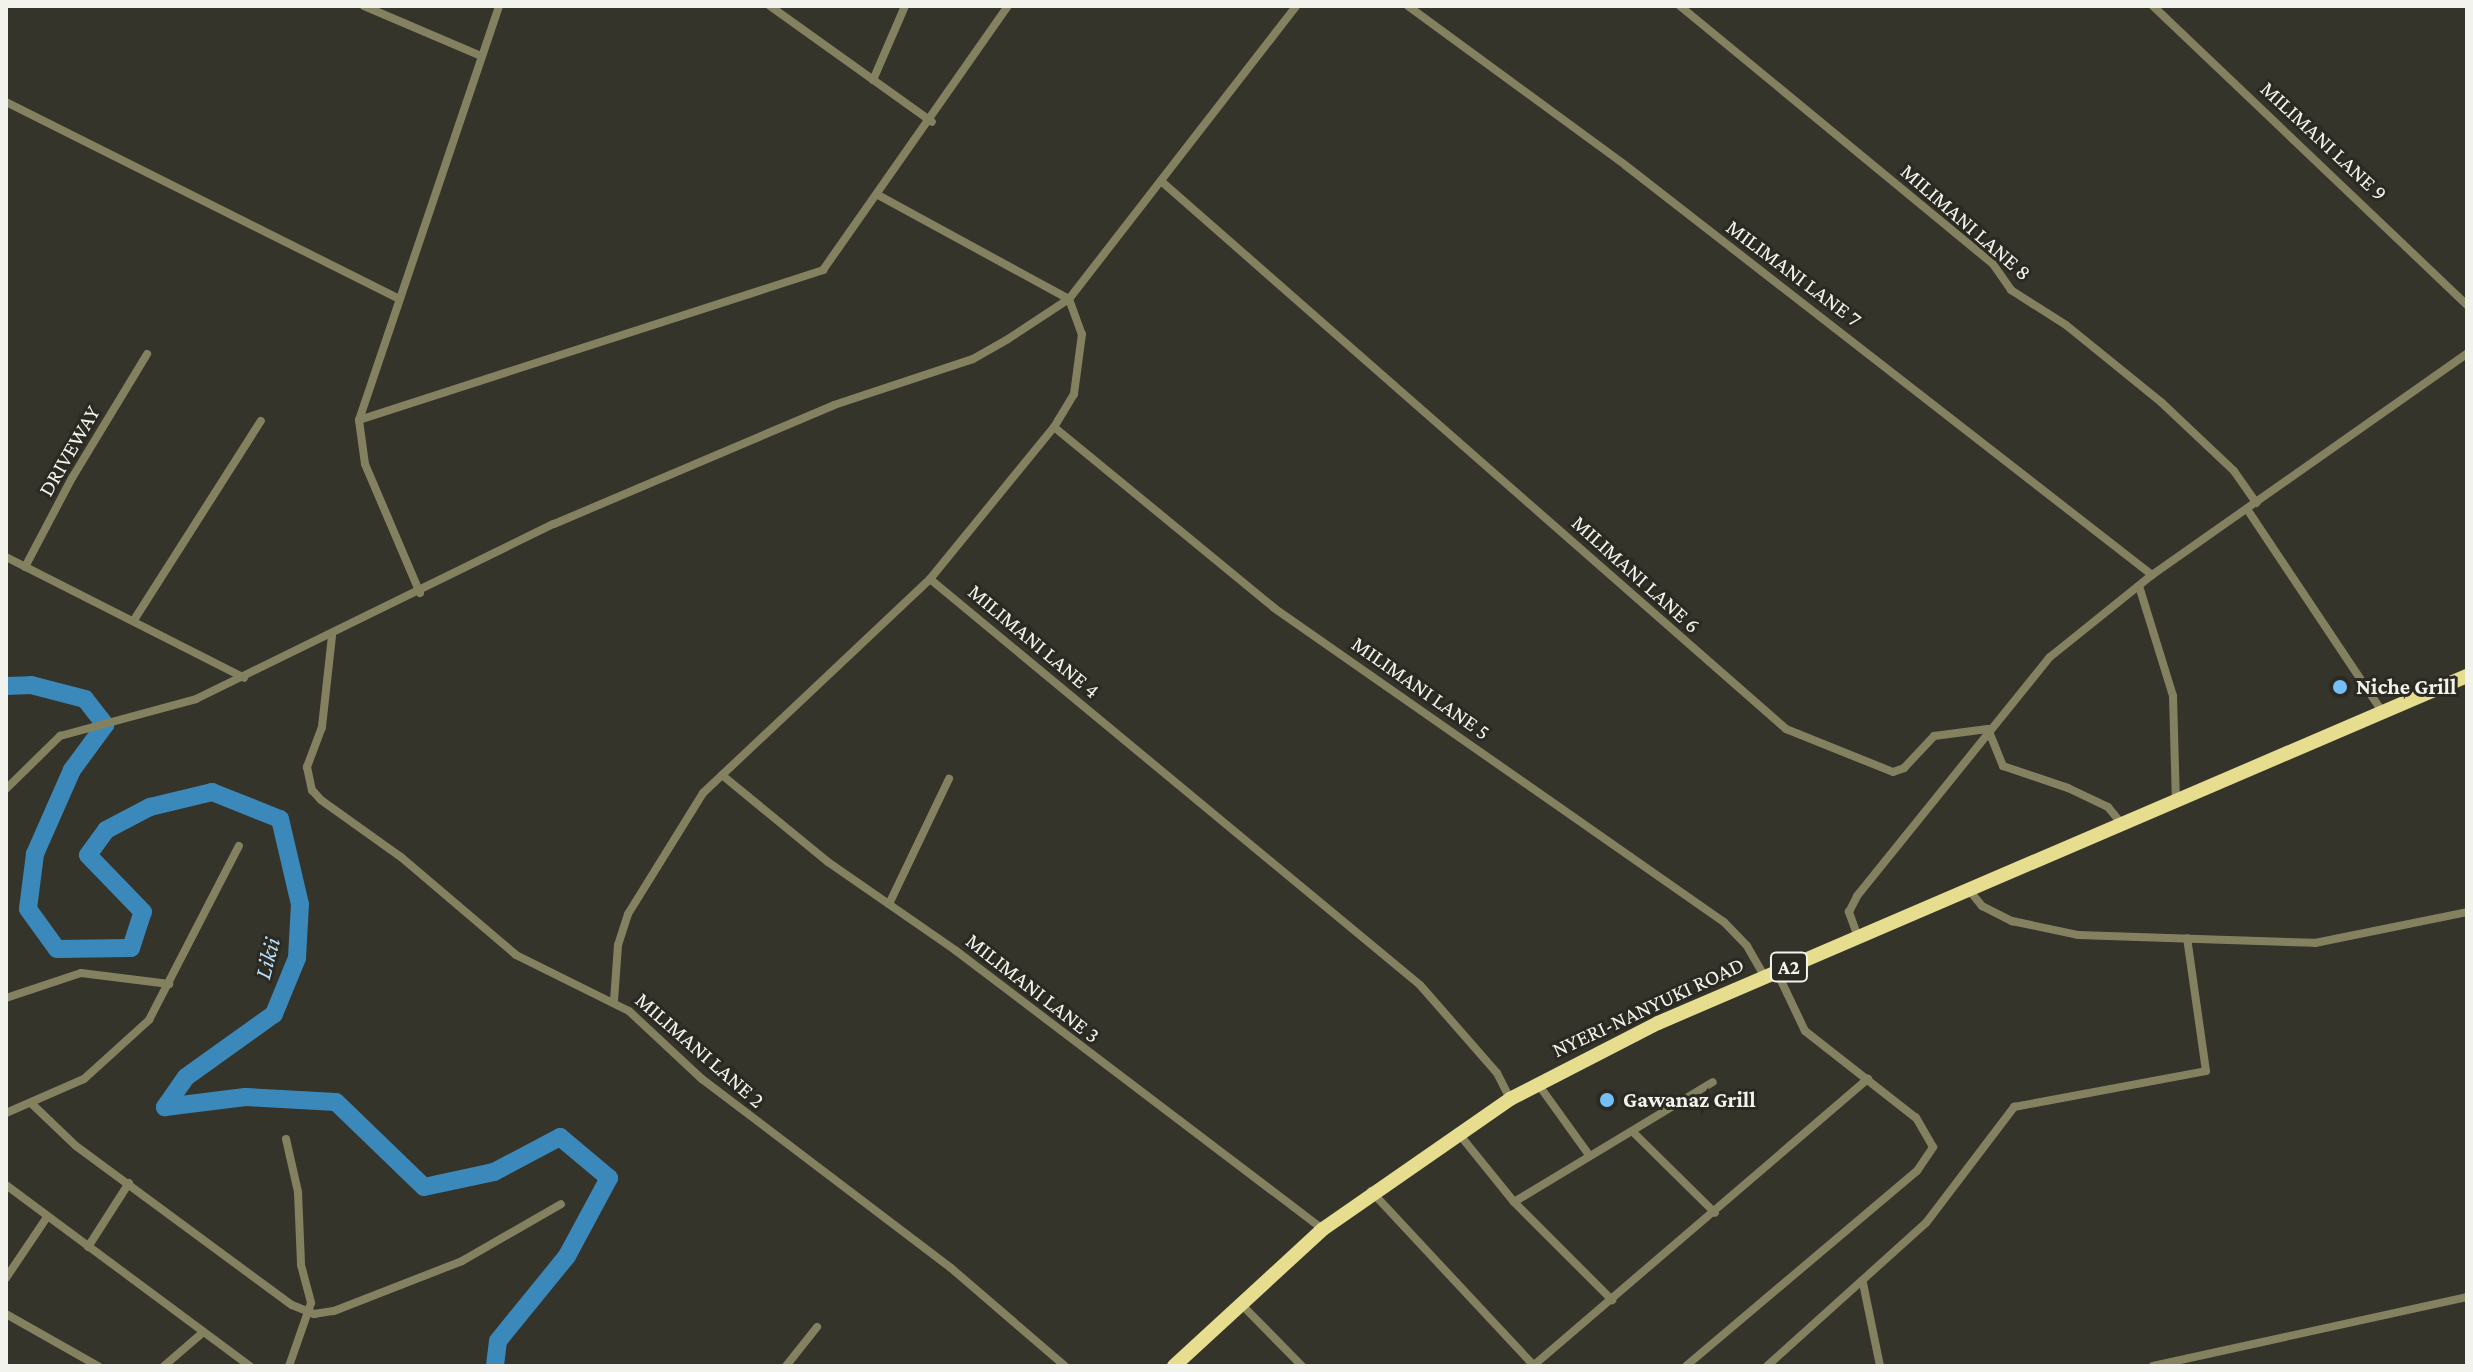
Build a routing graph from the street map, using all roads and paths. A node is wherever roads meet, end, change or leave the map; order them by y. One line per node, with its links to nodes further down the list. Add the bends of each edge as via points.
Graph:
1 (364, 6): 10 (street)
2 (499, 6): 10 (street)
3 (770, 6): 11 (street)
4 (905, 6): 11 (street)
5 (1008, 6): 13 (street)
6 (1296, 6): 14 (street)
7 (1408, 6): 28 (street, MILIMANI LANE 7, via 1625,165)
8 (1680, 6): 24 (street, MILIMANI LANE 8, via 1993,264 2011,290 2066,325 2161,402 2234,471)
9 (2153, 6): 18 (street, MILIMANI LANE 9)
10 (481, 56): 16 (street)
11 (873, 80): 13 (street)
12 (6, 102): 16 (street)
13 (932, 122): 15 (street)
14 (1161, 181): 17 (street); 37 (street, MILIMANI LANE 6, via 1786,729 1893,772 1904,768 1934,736)
15 (878, 195): 17 (street); 21 (street, via 835,260 816,273)
16 (398, 298): 21 (street)
17 (1069, 299): 23 (street, via 1082,334 1082,363 1074,394); 31 (street, via 973,359 834,405 554,524)
18 (2467, 305)
19 (147, 354): 27 (street, DRIVEWAY)
20 (2467, 354): 24 (street)
21 (359, 420): 31 (street, via 365,464)
22 (261, 421): 32 (street)
23 (1054, 427): 29 (street); 49 (street, MILIMANI LANE 5, via 1274,608 1724,922)
24 (2256, 503): 25 (street)
25 (2247, 509): 28 (street); 36 (street)
26 (6, 557): 27 (street)
27 (25, 567): 32 (street)
28 (2152, 575): 30 (street)
29 (930, 579): 38 (street); 56 (street, MILIMANI LANE 4, via 1420,985 1497,1073)
30 (2139, 586): 37 (street, via 2050,657); 41 (street, via 2173,696)
31 (420, 593): 33 (street)
32 (134, 620): 35 (street)
33 (332, 636): 35 (street); 52 (street, MILIMANI LANE 2, via 322,727 307,767 312,790 516,955)
34 (2467, 676): 36 (highway, NYERI-NANYUKI ROAD / A2)
35 (244, 678): 40 (street, via 174,707 60,736)
36 (2383, 713): 41 (highway, NYERI-NANYUKI ROAD / A2)
37 (1988, 729): 42 (street, via 2003,766 2082,794 2108,807); 47 (street, via 1849,907)
38 (722, 775): 45 (street, MILIMANI LANE 3); 52 (street, via 703,793 637,893 618,945)
39 (949, 779): 45 (street)
40 (6, 789)
41 (2176, 801): 42 (highway, NYERI-NANYUKI ROAD / A2)
42 (2122, 824): 44 (highway, NYERI-NANYUKI ROAD / A2)
43 (239, 846): 50 (street)
44 (1969, 890): 47 (highway, NYERI-NANYUKI ROAD / A2); 48 (street, via 1994,914 2055,933)
45 (889, 904): 70 (street, MILIMANI LANE 3)
46 (2467, 912): 48 (street, via 2315,943)
47 (1858, 937): 49 (highway, NYERI-NANYUKI ROAD / A2)
48 (2187, 938): 73 (street, via 2206,1071 2014,1107 1926,1223)
49 (1771, 975): 53 (street, MILIMANI LANE 5, via 1805,1031); 55 (highway, NYERI-NANYUKI ROAD / A2, via 1646,1029)
50 (169, 984): 51 (street, via 81,973); 57 (street, via 149,1020 98,1068)
51 (6, 998)
52 (614, 1001): 86 (street, MILIMANI LANE 2, via 702,1079 951,1268)
53 (1868, 1079): 68 (street); 90 (street, MILIMANI LANE 5, via 1927,1131 1931,1156)
54 (1713, 1082): 59 (street)
55 (1538, 1084): 56 (highway, NYERI-NANYUKI ROAD / A2); 62 (street)
56 (1510, 1099): 60 (highway, NYERI-NANYUKI ROAD / A2)
57 (31, 1103): 58 (street); 63 (street, via 66,1138)
58 (6, 1113)
59 (1633, 1132): 62 (street); 68 (street)
60 (1458, 1133): 65 (highway, NYERI-NANYUKI ROAD / A2); 66 (street)
61 (286, 1139): 77 (street, via 298,1192 299,1253)
62 (1589, 1155): 66 (street)
63 (129, 1183): 71 (street); 77 (street)
64 (6, 1185): 69 (street)
65 (1371, 1191): 70 (highway, NYERI-NANYUKI ROAD / A2); 89 (street)
66 (1514, 1202): 75 (street)
67 (561, 1204): 77 (street, via 462,1261 334,1311)
68 (1715, 1213): 75 (street)
69 (47, 1217): 71 (street); 72 (street)
70 (1323, 1229): 76 (highway, NYERI-NANYUKI ROAD / A2)
71 (88, 1247): 80 (street)
72 (6, 1278)
73 (1863, 1283): 91 (street); 92 (street)
74 (2467, 1297): 93 (street)
75 (1612, 1300): 89 (street)
76 (1241, 1304): 87 (highway, NYERI-NANYUKI ROAD / A2); 88 (street)
77 (309, 1313): 84 (street)
78 (6, 1314): 81 (street)
79 (817, 1327): 85 (street)
80 (201, 1334): 82 (street); 83 (street)
81 (98, 1366)
82 (164, 1366)
83 (250, 1366)
84 (289, 1366)
85 (786, 1366)
86 (1065, 1366)
87 (1174, 1366)
88 (1302, 1366)
89 (1534, 1366)
90 (1686, 1366)
91 (1767, 1366)
92 (1880, 1366)
93 (2153, 1366)

